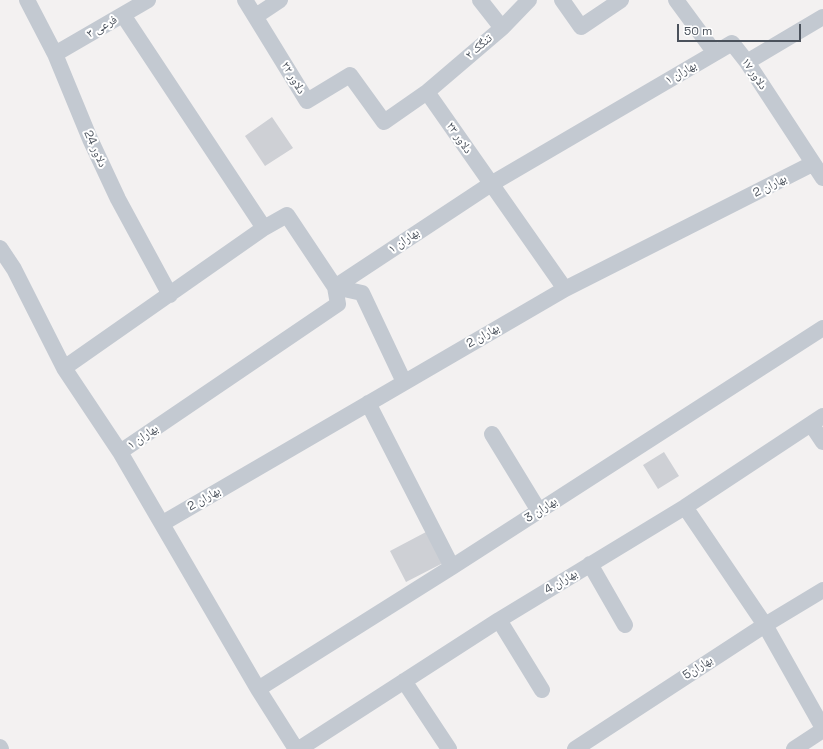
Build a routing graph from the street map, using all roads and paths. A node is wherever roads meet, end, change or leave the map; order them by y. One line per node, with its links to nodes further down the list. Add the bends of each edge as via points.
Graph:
1 (27, 0): 14 (street, دلاور 24)
2 (148, 0): 10 (street, فرعی ۳)
3 (245, 0): 11 (street, دلاور ۲۲)
4 (280, 0): 11 (street)
5 (480, 0): 13 (street)
6 (529, 0): 13 (street, تنگک ۲)
7 (562, 0): 8 (street, via 581,27)
8 (621, 0)
9 (676, 0): 15 (street)
10 (123, 15): 14 (street, فرعی ۳); 21 (street)
11 (256, 16): 17 (street, دلاور ۲۲, via 307,101 350,75 384,122)
12 (823, 16): 16 (street)
13 (502, 28): 17 (street, تنگک ۲)
14 (55, 54): 25 (street, دلاور 24, via 118,199)
15 (715, 54): 16 (street, دلاور ۱۷, via 732,43); 20 (street, بهاران ۱)
16 (747, 62): 18 (street, دلاور ۱۷)
17 (427, 92): 20 (street, دلاور ۲۳)
18 (812, 164): 19 (street, دلاور ۱۷); 24 (street, بهاران 2)
19 (823, 178)
20 (491, 184): 23 (street, بهاران ۱); 24 (street, دلاور ۲۳)
21 (264, 228): 23 (street, via 287,215); 25 (street)
22 (0, 248): 27 (street, via 14,269)
23 (335, 288): 28 (street, via 362,293); 33 (street, بهاران ۱, via 338,304)
24 (565, 289): 28 (street, بهاران 2)
25 (170, 295): 27 (street)
26 (823, 328): 35 (street, بهاران 3)
27 (64, 368): 33 (street)
28 (404, 382): 29 (street, بهاران 2)
29 (368, 403): 36 (street, بهاران 2); 38 (street)
30 (817, 420): 32 (street); 34 (street, بهاران 4)
31 (492, 434): 35 (street)
32 (823, 442)
33 (120, 452): 36 (street)
34 (685, 507): 37 (street, بهاران 4); 42 (street)
35 (539, 511): 38 (street, بهاران 3)
36 (163, 523): 44 (street)
37 (590, 564): 40 (street, بهاران 4); 41 (street)
38 (452, 567): 44 (street, بهاران 3)
39 (823, 590): 42 (street, بهاران5)
40 (499, 620): 43 (street, بهاران 4); 45 (street)
41 (625, 625)
42 (766, 625): 46 (street); 49 (street, بهاران5)
43 (404, 681): 47 (street, بهاران 4); 48 (street)
44 (258, 689): 47 (street)
45 (542, 690)
46 (823, 729): 50 (street)
47 (298, 749)
48 (449, 749)
49 (575, 749)
50 (794, 749)

